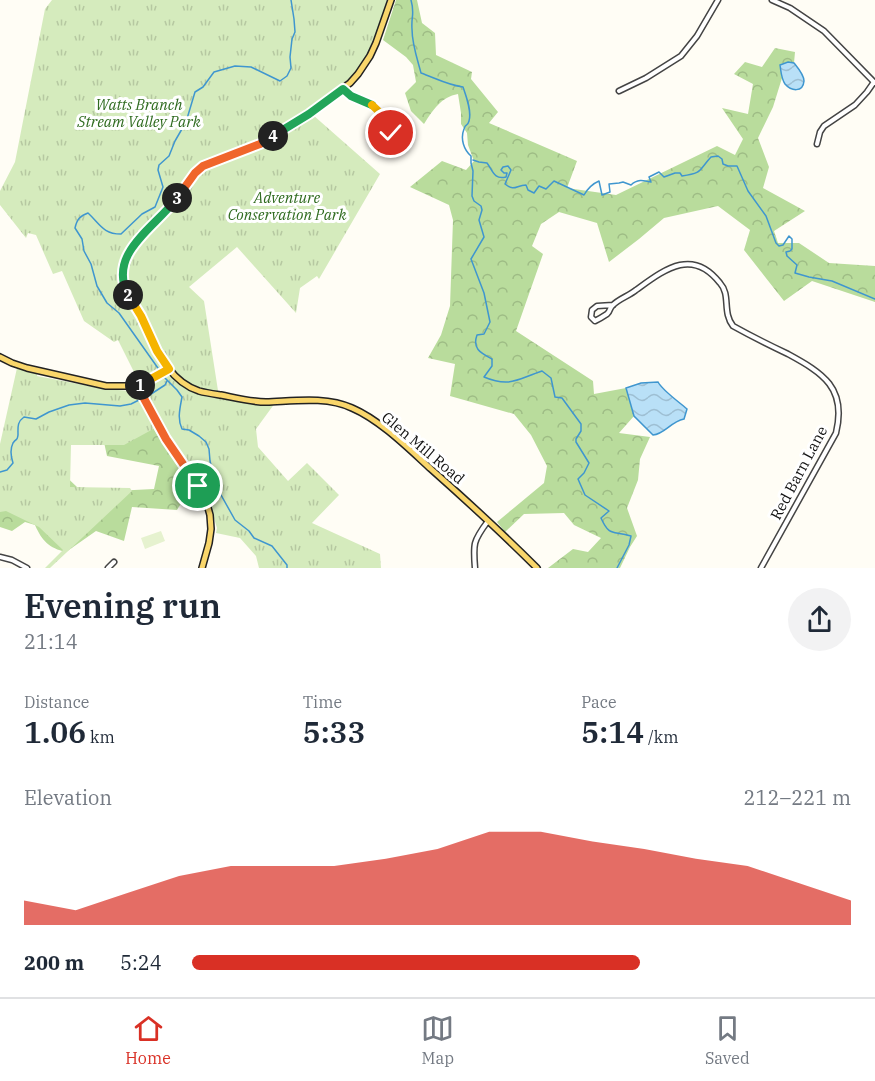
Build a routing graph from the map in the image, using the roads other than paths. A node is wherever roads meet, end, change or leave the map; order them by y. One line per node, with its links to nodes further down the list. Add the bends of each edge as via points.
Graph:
1 (391, 0): 5 (main road, via 370,56)
2 (718, 0): 6 (street, via 698,36 681,56)
3 (772, 0): 4 (street, via 824,31)
4 (874, 83): 8 (street, via 855,105 824,126)
5 (343, 89): 7 (street, via 379,111); 11 (main road, via 260,144 203,166 126,256 123,286)
6 (619, 91)
7 (391, 133)
8 (817, 144)
9 (613, 305): 9 (street, Red Barn Lane, via 595,321 591,317 597,306); 21 (street, Red Barn Lane, via 681,263 709,270 722,285 728,320 734,326 821,374 836,395 840,415 836,433)
10 (0, 357): 12 (main road, via 27,368 106,386)
11 (167, 370): 12 (main road); 13 (main road, Glen Mill Road, via 200,391 252,401 318,401 351,408 404,444)
12 (139, 386): 18 (main road, via 166,439 205,497 211,529)
13 (488, 521): 19 (street, via 474,542); 20 (main road, Glen Mill Road)
14 (0, 557): 16 (street)
15 (114, 562): 17 (street)
16 (27, 568)
17 (108, 568)
18 (202, 568)
19 (475, 568)
20 (537, 568)
21 (761, 568)

